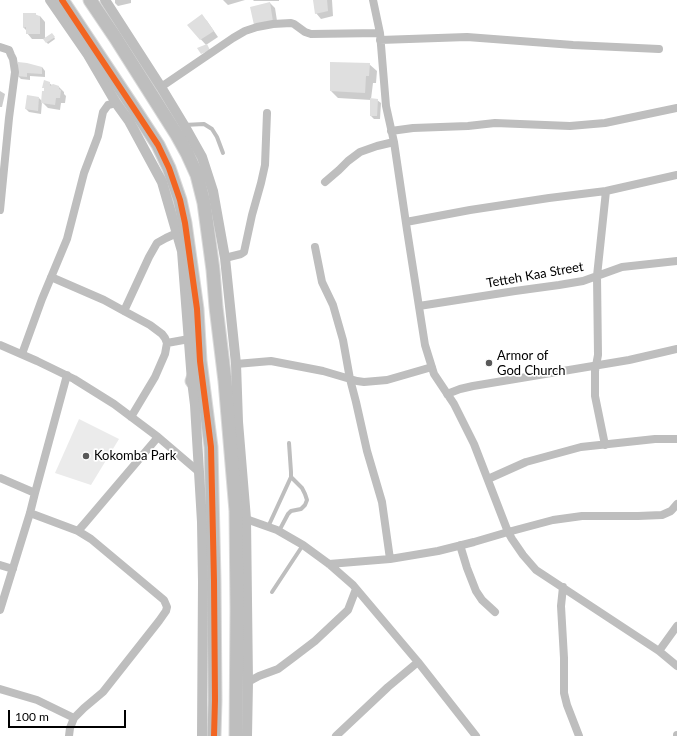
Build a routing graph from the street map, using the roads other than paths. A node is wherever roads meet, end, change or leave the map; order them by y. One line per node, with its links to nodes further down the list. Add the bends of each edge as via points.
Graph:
1 (50, 0): 10 (street, via 88,55)
2 (62, 0): 27 (main road, via 158,145 180,200)
3 (90, 0): 26 (main road, via 177,135 192,164 204,203)
4 (105, 0): 9 (street)
5 (373, 0): 6 (street)
6 (380, 37): 8 (street, via 467,37); 9 (street, via 311,34 291,23 257,27 233,38); 14 (street, via 386,106)
7 (0, 47): 20 (street, via 9,50 15,72)
8 (658, 48)
9 (161, 87): 13 (street)
10 (116, 103): 22 (street, via 129,121 162,182); 29 (street, via 108,105 103,112 67,239)
11 (677, 108): 14 (street, via 606,123 570,126 495,123)
12 (267, 113): 24 (street, via 265,165 244,252)
13 (184, 125): 16 (lane, via 204,124 212,128); 24 (street, via 202,157 213,191)
14 (392, 131): 15 (street)
15 (394, 142): 18 (street, via 360,152); 21 (street)
16 (223, 153)
17 (677, 175): 19 (street)
18 (325, 182)
19 (606, 191): 21 (street, via 470,210); 28 (street)
20 (0, 210)
21 (406, 222): 30 (street)
22 (177, 233): 31 (street, via 157,243); 32 (street, via 182,251)
23 (315, 247): 42 (street, via 322,282 337,315)
24 (226, 258): 38 (street)
25 (677, 261): 28 (street, Tetteh Kaa Street, via 622,267)
26 (213, 270): 27 (main road, via 204,267); 76 (main road, via 236,511)
27 (192, 271): 37 (main road)
28 (596, 276): 30 (street, Tetteh Kaa Street, via 559,285); 39 (street)
29 (51, 277): 31 (street); 36 (street)
30 (419, 306): 40 (street, via 425,345)
31 (124, 311): 33 (street, via 150,325 162,334)
32 (189, 339): 33 (street); 43 (street)
33 (167, 343): 45 (street, via 155,377)
34 (0, 345): 36 (street)
35 (677, 350): 39 (street)
36 (22, 354): 41 (street)
37 (200, 361): 43 (main road); 69 (main road, via 211,447)
38 (236, 364): 42 (street, via 271,361); 57 (street)
39 (596, 365): 44 (street, via 473,386); 49 (street, via 595,396)
40 (432, 367): 42 (street, via 387,380 364,382); 44 (street)
41 (67, 375): 45 (street); 54 (street)
42 (350, 379): 65 (street, via 382,502)
43 (192, 381): 50 (street)
44 (447, 394): 53 (street, via 474,444)
45 (131, 417): 46 (street)
46 (158, 437): 50 (street); 59 (street)
47 (677, 439): 49 (street)
48 (289, 443): 51 (lane)
49 (605, 445): 53 (street, via 551,454)
50 (200, 472): 64 (street)
51 (290, 477): 58 (lane); 60 (lane, via 302,488 307,500 301,509 288,514)
52 (0, 478): 54 (street)
53 (488, 479): 61 (street)
54 (35, 493): 56 (street)
55 (677, 504): 61 (street, via 671,511 662,515 582,516 553,520)
56 (30, 513): 59 (street); 68 (street)
57 (246, 519): 58 (street); 76 (street)
58 (268, 527): 60 (street)
59 (78, 531): 84 (street, via 164,600 167,607 159,621 103,692)
60 (278, 531): 63 (street)
61 (508, 532): 62 (street); 70 (street, via 536,570)
62 (460, 545): 65 (street); 74 (street, via 476,591)
63 (303, 546): 67 (street); 72 (lane)
64 (202, 549): 69 (main road); 87 (street)
65 (390, 559): 67 (street)
66 (0, 564): 68 (street)
67 (329, 564): 71 (street)
68 (13, 569): 73 (street)
69 (213, 570): 82 (main road)
70 (563, 587): 77 (street); 92 (street, via 561,606 564,693)
71 (356, 589): 78 (street); 80 (street, via 348,610 315,640 278,669)
72 (272, 592)
73 (0, 610)
74 (496, 612)
75 (677, 626): 77 (street)
76 (242, 631): 80 (street); 83 (main road)
77 (659, 651): 79 (street)
78 (418, 662): 85 (street); 91 (street)
79 (677, 666)
80 (248, 682): 90 (street)
81 (0, 689): 84 (street, via 37,700)
82 (215, 700): 83 (main road, via 227,703); 88 (main road)
83 (236, 700): 89 (main road)
84 (74, 718): 86 (street)
85 (474, 735)
86 (69, 736)
87 (202, 736)
88 (214, 736)
89 (236, 736)
90 (247, 736)
91 (336, 736)
92 (579, 736)

